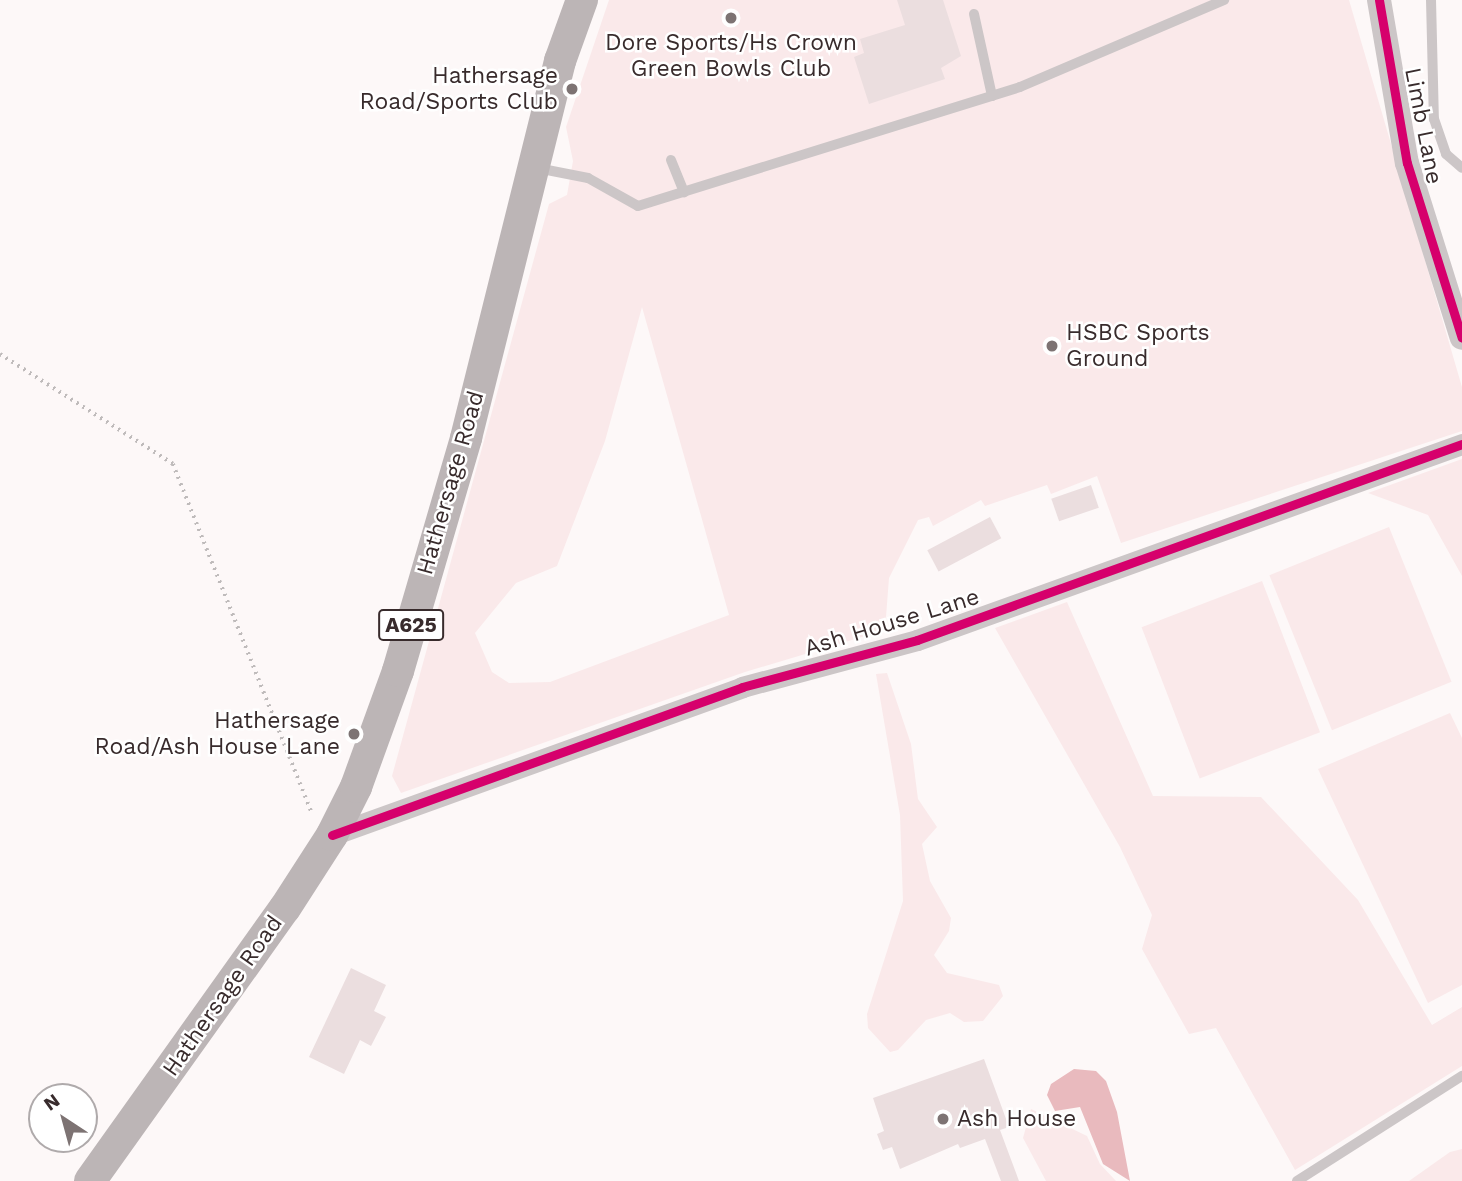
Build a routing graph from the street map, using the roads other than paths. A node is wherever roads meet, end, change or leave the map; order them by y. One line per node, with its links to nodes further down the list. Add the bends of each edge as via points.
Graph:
1 (582, 0): 8 (main road, Hathersage Road / A625, via 560,61)
2 (1224, 0): 6 (lane)
3 (1379, 0): 11 (street, Limb Lane, via 1408,163)
4 (1431, 0): 9 (lane, via 1434,119 1446,154)
5 (974, 14): 6 (lane)
6 (992, 96): 10 (lane)
7 (671, 160): 10 (lane)
8 (534, 167): 10 (lane, via 588,178 638,206); 14 (main road, Hathersage Road / A625, via 466,438 398,671)
9 (1462, 168)
10 (684, 192)
11 (1455, 292): 12 (street, Limb Lane)
12 (1462, 338)
13 (1462, 444): 14 (street, Ash House Lane, via 917,640 742,687)
14 (333, 833): 16 (main road, Hathersage Road / A625, via 235,980)
15 (1462, 1076): 17 (lane)
16 (90, 1181)
17 (1297, 1181)

